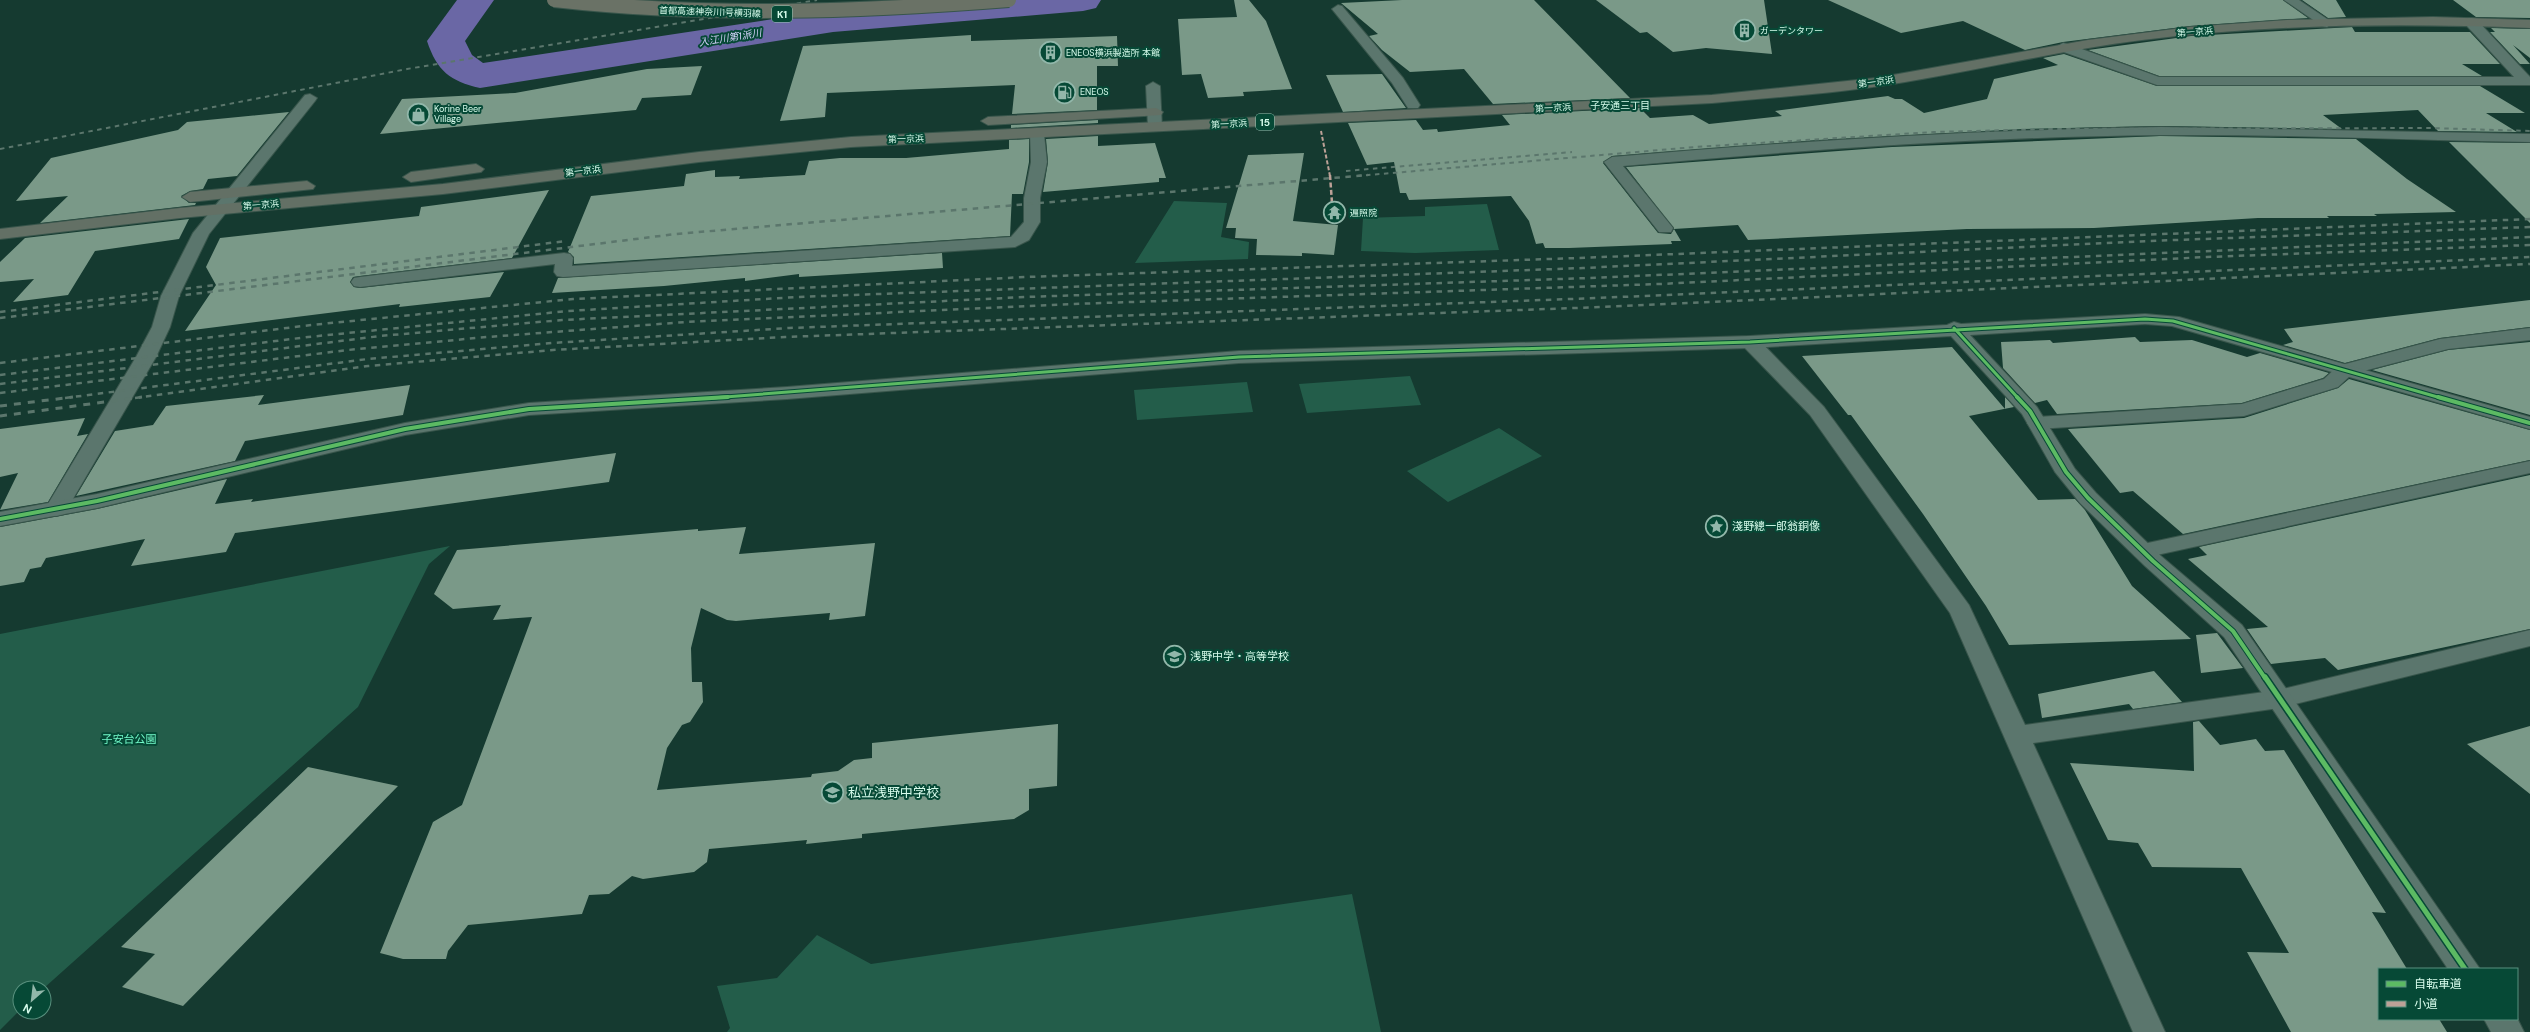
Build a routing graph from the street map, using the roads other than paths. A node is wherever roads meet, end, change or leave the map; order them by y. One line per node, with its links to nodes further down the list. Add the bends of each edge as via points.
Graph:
1 (554, 0): 4 (highway, 首都高速神奈川1号横羽線 / K1, bridge, via 650,10 768,14 857,12)
2 (658, 0): 3 (highway, 首都高速神奈川1号横羽線 / K1, via 739,4)
3 (884, 0)
4 (1009, 0)
5 (2290, 0): 7 (street)
6 (1338, 9): 16 (street, via 1398,81)
7 (2311, 13): 8 (highway, 第一京浜 / 15, via 2460,12); 10 (street); 16 (highway, 第一京浜 / 15, via 2136,25 2042,39 1896,67 1769,84)
8 (2530, 15)
9 (2471, 22): 10 (highway, 第一京浜 / 15); 11 (highway, 第一京浜 / 15); 13 (street)
10 (2327, 23): 12 (highway, 第一京浜 / 15, via 2144,36)
11 (2530, 24)
12 (2063, 47): 13 (street, via 2157,81); 18 (highway, 第一京浜 / 15, via 1851,86 1712,99)
13 (2527, 80)
14 (1153, 86): 17 (street)
15 (310, 98): 25 (street)
16 (1413, 104): 17 (highway, 第一京浜 / 15)
17 (1154, 112): 18 (street); 21 (highway, 第一京浜 / 15, via 918,125)
18 (1155, 127): 19 (highway, 第一京浜 / 15)
19 (1037, 134): 27 (highway, 第一京浜 / 15, via 843,142 443,189); 30 (street, via 1039,162 1032,198 1032,222 1016,242 563,272 564,258)
20 (2530, 138): 28 (street, via 2238,131 2135,132 1920,140 1612,162)
21 (633, 151)
22 (494, 167): 23 (highway)
23 (395, 178)
24 (319, 185): 25 (highway, 第一京浜)
25 (236, 192): 26 (highway, 第一京浜); 27 (street)
26 (175, 199)
27 (222, 209): 29 (highway, 第一京浜 / 15); 38 (street, via 201,233 170,296 161,327)
28 (1665, 228)
29 (0, 234)
30 (360, 282)
31 (1954, 328): 33 (street); 34 (street, via 2145,319 2174,321); 35 (street, via 2030,411)
32 (2530, 334): 34 (street, via 2447,343)
33 (1750, 342): 38 (street, via 1239,357 787,393 529,409 405,429); 43 (street, via 1817,411 1961,611)
34 (2345, 370): 35 (street, via 2331,383 2244,410); 36 (street)
35 (2037, 423): 40 (street, via 2066,472 2088,498)
36 (2530, 423)
37 (2530, 467): 40 (street)
38 (56, 509): 39 (street)
39 (0, 519)
40 (2143, 551): 42 (street, via 2233,631)
41 (2530, 638): 42 (street)
42 (2279, 699): 43 (street); 44 (street)
43 (2017, 736): 46 (street)
44 (2464, 968)
45 (2501, 1020): 47 (street)
46 (2149, 1032)
47 (2508, 1032)

